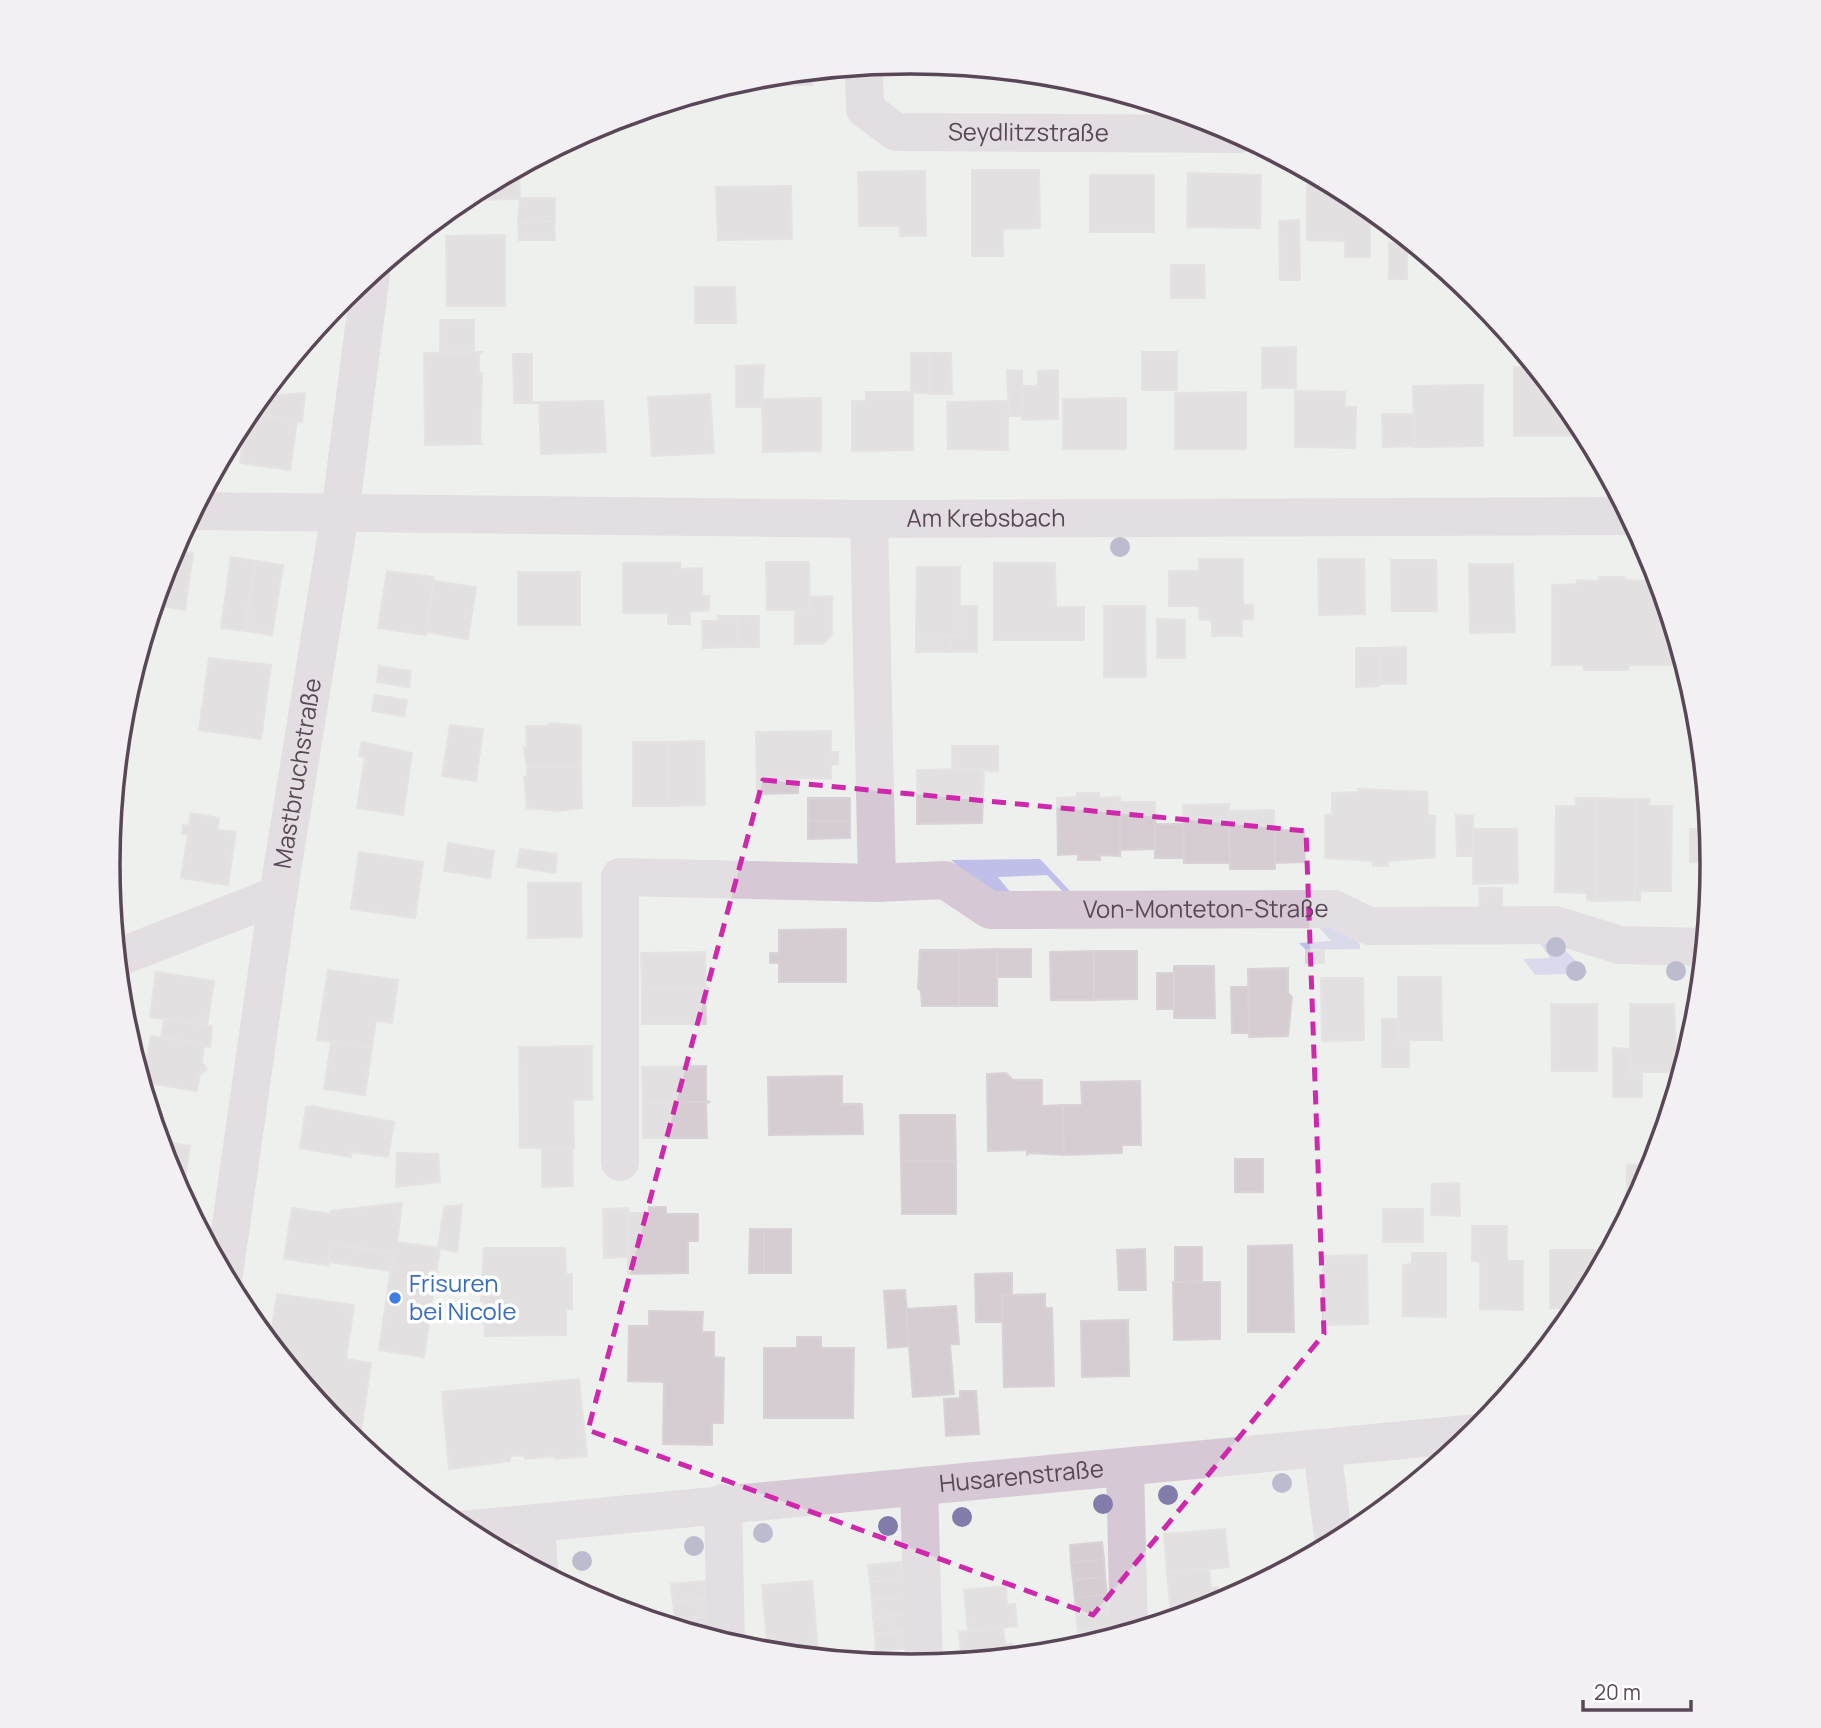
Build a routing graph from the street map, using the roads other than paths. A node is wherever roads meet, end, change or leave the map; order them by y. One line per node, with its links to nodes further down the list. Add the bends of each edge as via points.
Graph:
1 (864, 75): 2 (street, Seydlitzstraße, via 865,109 896,132)
2 (1213, 134)
3 (369, 289): 5 (street, Mastbruchstraße)
4 (204, 511): 5 (street, Am Krebsbach)
5 (340, 513): 7 (street, Am Krebsbach); 9 (street, Mastbruchstraße)
6 (1620, 516): 7 (street, Am Krebsbach)
7 (869, 519): 8 (street)
8 (877, 883): 10 (street, Von-Monteton-Straße, via 945,880 990,910 1334,909 1368,926 1555,925 1620,945); 12 (street, Von-Monteton-Straße, via 620,877)
9 (278, 895): 11 (street); 13 (street, Mastbruchstraße)
10 (1696, 947)
11 (126, 955)
12 (620, 1162)
13 (226, 1259)
14 (1456, 1435): 15 (street, Husarenstraße)
15 (1322, 1448): 16 (street, Husarenstraße); 21 (street)
16 (1125, 1468): 17 (street, Husarenstraße); 23 (street, Husarenstraße)
17 (919, 1487): 18 (street, Husarenstraße); 25 (street, Husarenstraße)
18 (723, 1503): 19 (street, Husarenstraße); 24 (street)
19 (536, 1524): 20 (street, Husarenstraße); 22 (street)
20 (483, 1528)
21 (1333, 1532)
22 (538, 1561)
23 (1129, 1624)
24 (726, 1632)
25 (924, 1654)

